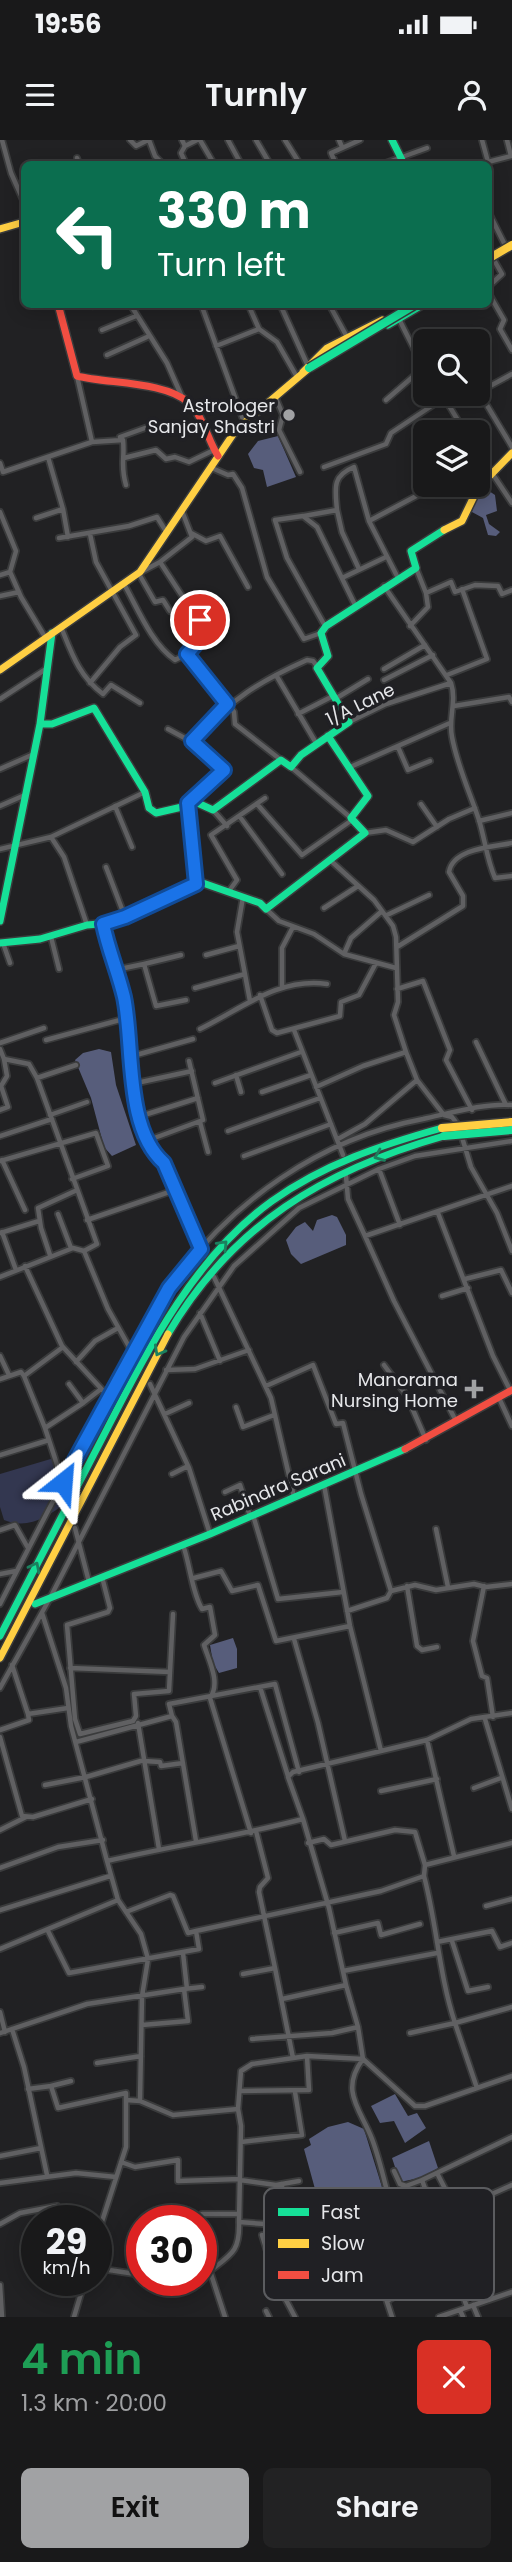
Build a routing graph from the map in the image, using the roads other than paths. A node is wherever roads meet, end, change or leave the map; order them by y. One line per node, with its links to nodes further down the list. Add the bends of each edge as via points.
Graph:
1 (2, 140): 29 (street)
2 (130, 140): 3 (street, via 136,146)
3 (149, 140): 19 (street)
4 (199, 140): 13 (street); 21 (street)
5 (228, 140): 22 (street)
6 (256, 140): 23 (street)
7 (285, 140): 24 (street)
8 (339, 140): 14 (street)
9 (360, 140): 14 (street)
10 (392, 140): 26 (main road)
11 (482, 140): 27 (street)
12 (507, 140): 16 (street)
13 (183, 143): 20 (street)
14 (342, 147): 25 (street, via 331,153)
15 (427, 148): 26 (street)
16 (512, 156): 28 (street)
17 (76, 158): 18 (street)
18 (78, 161)
19 (160, 161)
20 (185, 161)
21 (212, 161)
22 (239, 161)
23 (268, 161)
24 (298, 161)
25 (335, 161)
26 (402, 161)
27 (488, 161)
28 (492, 161)
29 (21, 195)
30 (492, 217): 33 (street)
31 (21, 223): 32 (main road)
32 (0, 229)
33 (510, 244): 34 (main road, bridge)
34 (492, 259): 35 (street, via 502,274)
35 (492, 283)
36 (492, 299): 52 (street, via 504,320 500,329)
37 (59, 308): 56 (main road)
38 (132, 308): 45 (street)
39 (202, 308): 51 (street)
40 (250, 308): 46 (street)
41 (281, 308): 54 (street)
42 (330, 308): 49 (street)
43 (409, 308): 54 (main road, bridge)
44 (398, 312): 49 (main road); 50 (street); 54 (main road)
45 (136, 316): 47 (street); 48 (street)
46 (259, 329): 51 (street); 54 (street)
47 (102, 330)
48 (147, 337): 53 (street); 60 (street, via 167,363)
49 (348, 338): 54 (main road)
50 (413, 343)
51 (216, 346): 66 (street)
52 (512, 350)
53 (107, 355)
54 (304, 371): 59 (main road)
55 (512, 374): 58 (street)
56 (77, 376): 60 (main road, via 143,386); 69 (street)
57 (413, 376): 61 (street)
58 (490, 386)
59 (275, 395): 66 (main road); 81 (street, via 282,415 279,430)
60 (182, 398): 71 (main road)
61 (386, 400)
62 (428, 406): 75 (street, via 391,433 386,444)
63 (450, 406): 65 (street)
64 (485, 406): 70 (street)
65 (458, 420)
66 (244, 422): 71 (main road)
67 (156, 424): 68 (street)
68 (119, 438): 69 (street); 74 (street)
69 (92, 442): 73 (street)
70 (512, 447)
71 (216, 453): 74 (street, via 189,461 166,459 156,450); 77 (main road)
72 (512, 453): 82 (main road)
73 (48, 457): 83 (street); 89 (street)
74 (124, 458): 85 (street, via 121,468)
75 (352, 458): 78 (street); 79 (street)
76 (0, 463): 83 (street)
77 (211, 467): 91 (main road); 125 (street, via 233,474 242,488 267,577 304,639)
78 (324, 467)
79 (354, 467): 90 (street, via 337,478); 95 (street)
80 (490, 469): 82 (street)
81 (300, 472)
82 (492, 472): 84 (main road); 88 (street)
83 (1, 473)
84 (490, 474)
85 (126, 485)
86 (414, 497): 95 (street)
87 (473, 497): 105 (main road, via 462,521 416,545 411,555)
88 (512, 503)
89 (64, 509): 94 (street); 101 (street)
90 (337, 510): 93 (street); 106 (street)
91 (181, 511): 98 (street); 100 (main road)
92 (0, 512): 96 (street)
93 (303, 516): 110 (street, via 317,527); 125 (street, via 275,520 287,558)
94 (36, 518)
95 (369, 521): 103 (street)
96 (6, 529): 97 (street); 107 (street, via 16,551)
97 (0, 531)
98 (191, 533): 104 (street, via 192,537); 114 (street, via 206,541 220,536)
99 (90, 534): 100 (street, via 157,517); 101 (street); 118 (street, via 96,562)
100 (167, 534): 108 (main road)
101 (68, 537): 102 (street)
102 (59, 538)
103 (386, 557): 106 (street); 111 (street)
104 (160, 562): 108 (street); 128 (street, via 203,628 203,636)
105 (416, 568): 111 (main road); 119 (street)
106 (359, 569): 110 (street)
107 (10, 572): 109 (street); 117 (street)
108 (139, 573): 112 (main road); 122 (street, via 155,602 163,600)
109 (0, 575)
110 (342, 578): 121 (street)
111 (398, 578): 113 (main road)
112 (124, 584): 118 (main road); 128 (street, via 168,655 175,660)
113 (384, 586): 121 (main road); 124 (street)
114 (248, 587)
115 (462, 589): 116 (street, via 490,585 498,586 502,594); 119 (street, via 455,592 451,582); 135 (street, via 487,659)
116 (512, 590)
117 (19, 592): 120 (street); 126 (street)
118 (112, 593): 123 (main road); 138 (street, via 136,635)
119 (426, 593): 124 (street, via 428,607)
120 (0, 596)
121 (356, 607): 125 (main road)
122 (170, 611)
123 (60, 626): 126 (main road); 138 (street, via 75,665)
124 (410, 626): 127 (street)
125 (324, 630): 130 (main road, via 328,656)
126 (49, 636): 131 (main road); 133 (main road)
127 (425, 645): 129 (street); 132 (street)
128 (187, 654): 144 (street)
129 (433, 655): 135 (street); 137 (street)
130 (317, 666): 134 (street, via 310,660); 140 (main road)
131 (48, 668): 141 (street); 149 (main road)
132 (384, 669)
133 (0, 670)
134 (276, 675): 144 (street); 146 (street)
135 (447, 675): 139 (street)
136 (368, 679): 140 (street)
137 (384, 680)
138 (90, 683): 143 (street, via 103,694 111,685)
139 (451, 683): 145 (street); 147 (street, 1/A Lane, via 386,704)
140 (333, 698): 146 (street); 147 (main road)
141 (0, 699)
142 (512, 702): 145 (street, via 509,697)
143 (140, 703)
144 (227, 704): 152 (street); 156 (street, via 234,712 235,724)
145 (454, 706): 148 (street)
146 (298, 714): 153 (street)
147 (349, 722): 151 (main road, 1/A Lane)
148 (450, 723): 154 (street); 169 (street)
149 (40, 724): 155 (main road); 161 (main road, via 94,708)
150 (168, 729): 152 (street)
151 (328, 736): 153 (main road, 1/A Lane); 159 (main road)
152 (192, 743): 164 (street, via 224,770)
153 (317, 743): 158 (main road, 1/A Lane)
154 (398, 747): 157 (street, via 408,770); 159 (street)
155 (34, 754): 160 (street); 162 (main road)
156 (281, 760): 158 (main road); 170 (main road)
157 (430, 761)
158 (291, 767): 173 (street)
159 (347, 768): 173 (main road, via 368,796)
160 (0, 769)
161 (145, 792): 164 (main road, via 149,808 156,813); 168 (street)
162 (27, 794): 167 (street); 179 (main road)
163 (265, 798): 165 (street)
164 (189, 801): 170 (main road); 188 (street)
165 (257, 804): 172 (street); 173 (street, via 302,855)
166 (421, 804): 176 (street)
167 (0, 806)
168 (115, 806): 178 (street); 181 (street)
169 (475, 808): 174 (street); 176 (street)
170 (213, 810): 175 (street)
171 (512, 813): 174 (street)
172 (240, 817): 175 (street); 186 (street)
173 (352, 818): 177 (main road)
174 (479, 821): 182 (street)
175 (227, 826): 190 (street, via 210,835 237,880)
176 (438, 827): 177 (street, via 413,842 386,830)
177 (365, 832): 184 (main road)
178 (51, 837): 179 (street); 200 (street, via 64,857)
179 (17, 844): 183 (street); 198 (main road)
180 (512, 844): 182 (street)
181 (132, 847)
182 (485, 848): 187 (street, via 495,878); 205 (street, via 467,853 449,868 463,895 463,906)
183 (0, 849)
184 (330, 860): 189 (street); 194 (main road)
185 (106, 867): 197 (street)
186 (282, 874)
187 (512, 876)
188 (196, 884): 190 (main road); 197 (main road)
189 (358, 886): 193 (street); 195 (street)
190 (229, 891): 192 (main road)
191 (429, 895): 196 (street)
192 (243, 897): 194 (main road); 204 (street, via 237,923)
193 (324, 908)
194 (265, 909): 201 (street)
195 (382, 911): 196 (street); 206 (street, via 351,938)
196 (387, 915): 205 (street)
197 (125, 917): 199 (main road)
198 (0, 921)
199 (103, 924): 200 (main road); 214 (street)
200 (87, 925): 202 (main road)
201 (293, 927): 206 (street); 218 (street, via 282,948)
202 (50, 936): 203 (main road); 213 (street)
203 (2, 943): 209 (street)
204 (239, 946): 208 (street); 215 (street)
205 (396, 947): 212 (street)
206 (344, 954): 210 (street)
207 (181, 955): 211 (street)
208 (206, 955)
209 (10, 963)
210 (376, 963): 212 (street); 226 (street, via 359,995 341,1003 340,1016)
211 (144, 964): 214 (street); 221 (street, via 156,1006)
212 (396, 968): 219 (street)
213 (59, 969)
214 (115, 970): 223 (street)
215 (245, 974): 217 (street); 222 (street)
216 (327, 984): 218 (street)
217 (195, 988)
218 (282, 988): 220 (street)
219 (397, 989): 233 (street, via 394,1015); 254 (street, via 423,981 450,1050 446,1059)
220 (260, 995): 222 (street); 226 (street, via 272,1030)
221 (186, 1000)
222 (250, 1001): 225 (street)
223 (127, 1018): 227 (street); 234 (street)
224 (44, 1028): 230 (street)
225 (200, 1029)
226 (293, 1030): 232 (street)
227 (46, 1040)
228 (193, 1040): 234 (street)
229 (476, 1042): 252 (street)
230 (0, 1043)
231 (0, 1049): 235 (street)
232 (301, 1052): 239 (street); 240 (street)
233 (406, 1052): 242 (street); 246 (street)
234 (129, 1057): 244 (street)
235 (4, 1059): 241 (street, via 29,1064); 245 (street, via 7,1076)
236 (189, 1060): 238 (street)
237 (76, 1065): 241 (street)
238 (191, 1071): 244 (street); 249 (street)
239 (236, 1075): 243 (street); 247 (street)
240 (311, 1075): 246 (street); 248 (street)
241 (37, 1078): 257 (street)
242 (417, 1080): 255 (street); 265 (street, via 365,1124)
243 (215, 1083)
244 (132, 1084): 256 (street)
245 (0, 1086): 253 (street, via 8,1107)
246 (316, 1087): 250 (street)
247 (241, 1092)
248 (262, 1092)
249 (198, 1098): 256 (street); 258 (street)
250 (320, 1098): 260 (street); 262 (street)
251 (87, 1102): 257 (street)
252 (509, 1105): 254 (street)
253 (0, 1110)
254 (472, 1110): 255 (street)
255 (444, 1115): 269 (street, via 391,1125); 270 (street, via 457,1123)
256 (141, 1116): 266 (street)
257 (51, 1117): 264 (street); 268 (street)
258 (200, 1122): 266 (street); 271 (street)
259 (512, 1122): 263 (main road, bridge)
260 (331, 1124): 265 (street); 273 (street)
261 (512, 1130): 263 (main road, bridge)
262 (228, 1132)
263 (443, 1132): 373 (main road, one-way to 263, via 140,1364 211,1257 257,1213 328,1165 379,1144); 376 (main road, one-way to 376, via 384,1153 309,1189 262,1222 211,1273 159,1350)
264 (0, 1136)
265 (338, 1139): 269 (street)
266 (149, 1140): 280 (street)
267 (512, 1141): 270 (street)
268 (60, 1143): 274 (street); 277 (street); 277 (street, via 96,1133 108,1163)
269 (340, 1146): 272 (street); 292 (street, via 275,1181)
270 (466, 1148): 275 (street, via 415,1156); 282 (street)
271 (208, 1152)
272 (343, 1155)
273 (244, 1156)
274 (1, 1161): 283 (street)
275 (379, 1169): 278 (street); 288 (street)
276 (346, 1175): 278 (street)
277 (72, 1179): 281 (street)
278 (346, 1184): 290 (street); 302 (street, via 299,1208)
279 (512, 1186): 282 (street)
280 (174, 1190): 286 (street); 292 (street)
281 (75, 1191): 286 (street); 287 (street, via 38,1208)
282 (486, 1197): 284 (street); 294 (street)
283 (25, 1210)
284 (438, 1213): 288 (street); 301 (street)
285 (58, 1214): 291 (street)
286 (87, 1220): 293 (street, via 97,1244)
287 (39, 1221): 289 (street); 295 (street)
288 (400, 1225): 290 (street)
289 (1, 1232): 298 (street)
290 (365, 1236): 333 (street)
291 (71, 1248): 293 (street); 295 (street)
292 (201, 1249): 296 (street); 310 (street, via 169,1288)
293 (84, 1251): 307 (street)
294 (512, 1251)
295 (51, 1255): 297 (street)
296 (204, 1256)
297 (25, 1266): 298 (street); 308 (street)
298 (16, 1270): 299 (street)
299 (0, 1277)
300 (214, 1277): 302 (street)
301 (465, 1279): 303 (street); 304 (street, via 501,1270)
302 (218, 1286): 306 (street); 309 (street)
303 (468, 1288): 305 (street); 324 (street)
304 (512, 1293)
305 (442, 1296)
306 (200, 1313): 313 (street); 316 (street)
307 (118, 1328): 310 (street); 314 (street, via 95,1341)
308 (63, 1347): 314 (street); 318 (street)
309 (249, 1350): 313 (street); 322 (street)
310 (132, 1353): 312 (street); 326 (street)
311 (0, 1356): 317 (street)
312 (137, 1361)
313 (220, 1361): 316 (street, via 195,1369)
314 (76, 1362): 323 (street)
315 (384, 1365): 337 (street, via 407,1396)
316 (166, 1370): 325 (street)
317 (9, 1375): 318 (street, via 20,1372); 319 (street)
318 (24, 1376): 335 (street)
319 (0, 1379)
320 (69, 1384): 328 (street)
321 (150, 1384): 325 (street)
322 (266, 1386): 332 (street); 340 (street, via 313,1365 336,1424 343,1423)
323 (101, 1389): 326 (street); 328 (street)
324 (511, 1391): 327 (main road, Rabindra Sarani)
325 (154, 1392): 331 (street); 352 (street)
326 (108, 1396): 342 (street)
327 (498, 1397): 333 (main road, Rabindra Sarani); 334 (street)
328 (83, 1403): 335 (street)
329 (189, 1403): 331 (street)
330 (236, 1407): 332 (street, via 243,1427)
331 (165, 1414): 339 (street)
332 (274, 1415): 346 (street)
333 (456, 1420): 337 (main road, Rabindra Sarani)
334 (512, 1426)
335 (45, 1427): 336 (street)
336 (49, 1440): 338 (street); 342 (street)
337 (426, 1440): 340 (main road, Rabindra Sarani)
338 (0, 1455)
339 (188, 1466): 341 (street); 351 (street)
340 (355, 1471): 343 (main road, Rabindra Sarani); 364 (street)
341 (172, 1474)
342 (63, 1482): 344 (street); 354 (street)
343 (324, 1485): 346 (main road, Rabindra Sarani); 365 (street)
344 (66, 1492)
345 (225, 1492): 347 (street, via 240,1485)
346 (294, 1497): 347 (main road, Rabindra Sarani)
347 (251, 1515): 351 (main road, Rabindra Sarani); 365 (street, via 278,1599)
348 (75, 1528): 352 (street)
349 (436, 1529): 363 (street)
350 (0, 1530): 354 (street, via 15,1525)
351 (210, 1534): 353 (main road, Rabindra Sarani)
352 (78, 1542): 359 (street); 366 (street)
353 (183, 1545): 357 (main road, Rabindra Sarani); 358 (street)
354 (28, 1549): 355 (street)
355 (17, 1570): 356 (street); 367 (street)
356 (0, 1574)
357 (102, 1577): 359 (main road, Rabindra Sarani); 378 (street, via 110,1608 69,1622)
358 (194, 1578): 374 (street, via 222,1572 232,1591 258,1586 276,1641); 382 (street, via 198,1602 202,1609 210,1607 216,1630 204,1645 214,1677)
359 (89, 1582): 366 (main road, Rabindra Sarani)
360 (512, 1584): 362 (street)
361 (407, 1586): 363 (street); 364 (street); 375 (street, via 416,1646 422,1650)
362 (484, 1586): 363 (street); 387 (street, via 473,1641 482,1676 487,1678)
363 (444, 1588)
364 (391, 1591): 369 (street, via 387,1598)
365 (343, 1592): 369 (street)
366 (50, 1598): 368 (main road, Rabindra Sarani); 370 (street)
367 (0, 1604)
368 (35, 1604)
369 (347, 1611): 372 (street)
370 (42, 1613): 377 (street); 383 (street)
371 (173, 1614): 379 (street)
372 (350, 1626): 374 (street); 394 (street)
373 (0, 1636)
374 (294, 1639): 397 (street)
375 (437, 1647)
376 (0, 1658)
377 (12, 1665): 381 (street); 385 (street)
378 (70, 1668): 379 (street); 379 (street, via 80,1734 133,1721 134,1694 166,1693)
379 (170, 1672)
380 (260, 1687): 382 (street); 398 (street, via 275,1684); 400 (street)
381 (0, 1688)
382 (209, 1698): 386 (street, via 169,1704); 411 (street)
383 (68, 1708): 385 (street); 393 (street)
384 (512, 1713): 387 (street)
385 (28, 1714): 390 (street, via 25,1723)
386 (172, 1716): 389 (street); 396 (street)
387 (493, 1717): 388 (street)
388 (485, 1719): 392 (street, via 459,1723); 401 (street)
389 (138, 1723): 393 (street); 395 (street)
390 (0, 1730)
391 (0, 1737): 408 (street, via 19,1809)
392 (427, 1740): 394 (street); 402 (street)
393 (76, 1742): 399 (street)
394 (381, 1751): 397 (street)
395 (144, 1761): 396 (street, via 160,1762 161,1766); 399 (street); 417 (street)
396 (183, 1763): 414 (street)
397 (327, 1766): 398 (street); 413 (street)
398 (299, 1772): 400 (street)
399 (86, 1777): 403 (street); 406 (street)
400 (288, 1777): 409 (street)
401 (501, 1778): 404 (street); 407 (street)
402 (437, 1779): 405 (street); 418 (street)
403 (45, 1785)
404 (474, 1788)
405 (381, 1791)
406 (92, 1799): 408 (street); 412 (street)
407 (512, 1809)
408 (26, 1817): 410 (street)
409 (303, 1819): 411 (street); 415 (street)
410 (0, 1830)
411 (254, 1832): 414 (street); 430 (street, via 269,1881 260,1886)
412 (103, 1840): 419 (street); 421 (street, via 58,1847)
413 (345, 1841): 415 (street); 420 (street, via 395,1830 415,1832)
414 (196, 1842): 417 (street)
415 (308, 1843): 426 (street)
416 (512, 1843): 418 (street)
417 (159, 1849): 419 (street)
418 (454, 1856): 420 (street)
419 (107, 1861): 422 (street)
420 (425, 1864): 423 (street)
421 (0, 1868)
422 (110, 1876): 425 (street); 428 (street)
423 (424, 1876): 426 (street); 436 (street)
424 (512, 1899): 427 (street)
425 (118, 1900): 429 (street); 432 (street)
426 (327, 1903): 430 (street); 434 (street)
427 (486, 1906)
428 (0, 1910)
429 (126, 1912): 433 (street, via 170,1895 188,1933); 441 (street, via 141,1934)
430 (266, 1915): 433 (street); 442 (street)
431 (421, 1924): 434 (street, via 381,1935 378,1923)
432 (48, 1931): 438 (street); 441 (street, via 69,1973)
433 (196, 1931): 439 (street, via 199,1949)
434 (334, 1933): 443 (street)
435 (452, 1941): 436 (street); 437 (street, via 492,1931 500,1947); 447 (street, via 468,1991)
436 (437, 1942): 440 (street)
437 (512, 1943)
438 (0, 1949)
439 (183, 1953): 441 (street); 448 (street)
440 (437, 1953): 443 (street); 453 (street)
441 (148, 1959): 449 (street)
442 (275, 1968): 444 (street); 450 (street)
443 (343, 1971): 445 (street)
444 (243, 1974)
445 (346, 1985): 450 (street); 455 (street)
446 (202, 1987): 448 (street)
447 (488, 1987)
448 (186, 1989): 449 (street); 454 (street, via 188,2021)
449 (142, 1996): 454 (street); 456 (street, via 87,2004)
450 (282, 1999): 459 (street)
451 (512, 2007): 453 (street)
452 (0, 2012): 457 (street)
453 (455, 2024): 458 (street); 469 (street)
454 (142, 2025): 461 (street)
455 (358, 2026): 459 (street); 464 (street)
456 (12, 2029): 457 (street); 470 (street)
457 (3, 2032)
458 (410, 2033)
459 (290, 2037): 460 (street); 463 (street)
460 (253, 2039)
461 (141, 2056): 465 (street); 474 (street)
462 (307, 2056): 463 (street); 464 (street); 472 (street, via 309,2090)
463 (293, 2058): 471 (street, via 252,2064 241,2071)
464 (363, 2059): 469 (street, via 415,2106); 491 (street, via 354,2076 354,2103 372,2138)
465 (97, 2063)
466 (512, 2076): 469 (street)
467 (71, 2081): 468 (street)
468 (51, 2086): 470 (street); 473 (street, via 58,2108 126,2093)
469 (477, 2088)
470 (29, 2089): 478 (street)
471 (240, 2091): 472 (street); 475 (street)
472 (295, 2092): 477 (street, via 302,2135)
473 (126, 2100): 474 (street); 480 (street, via 126,2147)
474 (140, 2101): 475 (street, via 173,2115)
475 (238, 2109): 477 (street)
476 (512, 2137): 482 (street)
477 (240, 2142): 485 (street)
478 (41, 2148): 479 (street); 483 (street)
479 (0, 2156)
480 (121, 2162): 484 (street); 485 (street, via 135,2166 178,2160 178,2181)
481 (394, 2171): 486 (street, via 406,2186)
482 (437, 2173): 486 (street); 494 (street)
483 (47, 2175): 484 (street); 488 (street)
484 (116, 2178): 496 (street)
485 (240, 2179): 489 (street); 499 (street)
486 (422, 2180): 493 (street)
487 (299, 2181): 489 (street)
488 (0, 2183)
489 (281, 2184): 492 (street)
490 (512, 2185): 495 (street)
491 (386, 2187)
492 (282, 2188)
493 (425, 2188)
494 (445, 2188)
495 (494, 2193)
496 (107, 2205)
497 (21, 2213): 501 (street)
498 (217, 2214): 499 (street)
499 (238, 2214): 500 (street)
500 (239, 2222): 502 (street); 517 (street, via 236,2250 210,2271)
501 (0, 2224)
502 (264, 2224)
503 (262, 2235): 504 (street)
504 (264, 2240)
505 (0, 2285): 515 (street)
506 (512, 2292): 508 (street)
507 (80, 2296): 516 (street)
508 (494, 2298)
509 (286, 2300): 518 (street)
510 (467, 2300): 513 (street)
511 (489, 2300): 513 (street)
512 (387, 2301): 519 (street)
513 (470, 2306): 514 (street); 522 (street)
514 (460, 2310): 520 (street); 521 (street)
515 (2, 2317)
516 (74, 2317)
517 (225, 2317)
518 (295, 2317)
519 (392, 2317)
520 (439, 2317)
521 (463, 2317)
522 (478, 2317)

